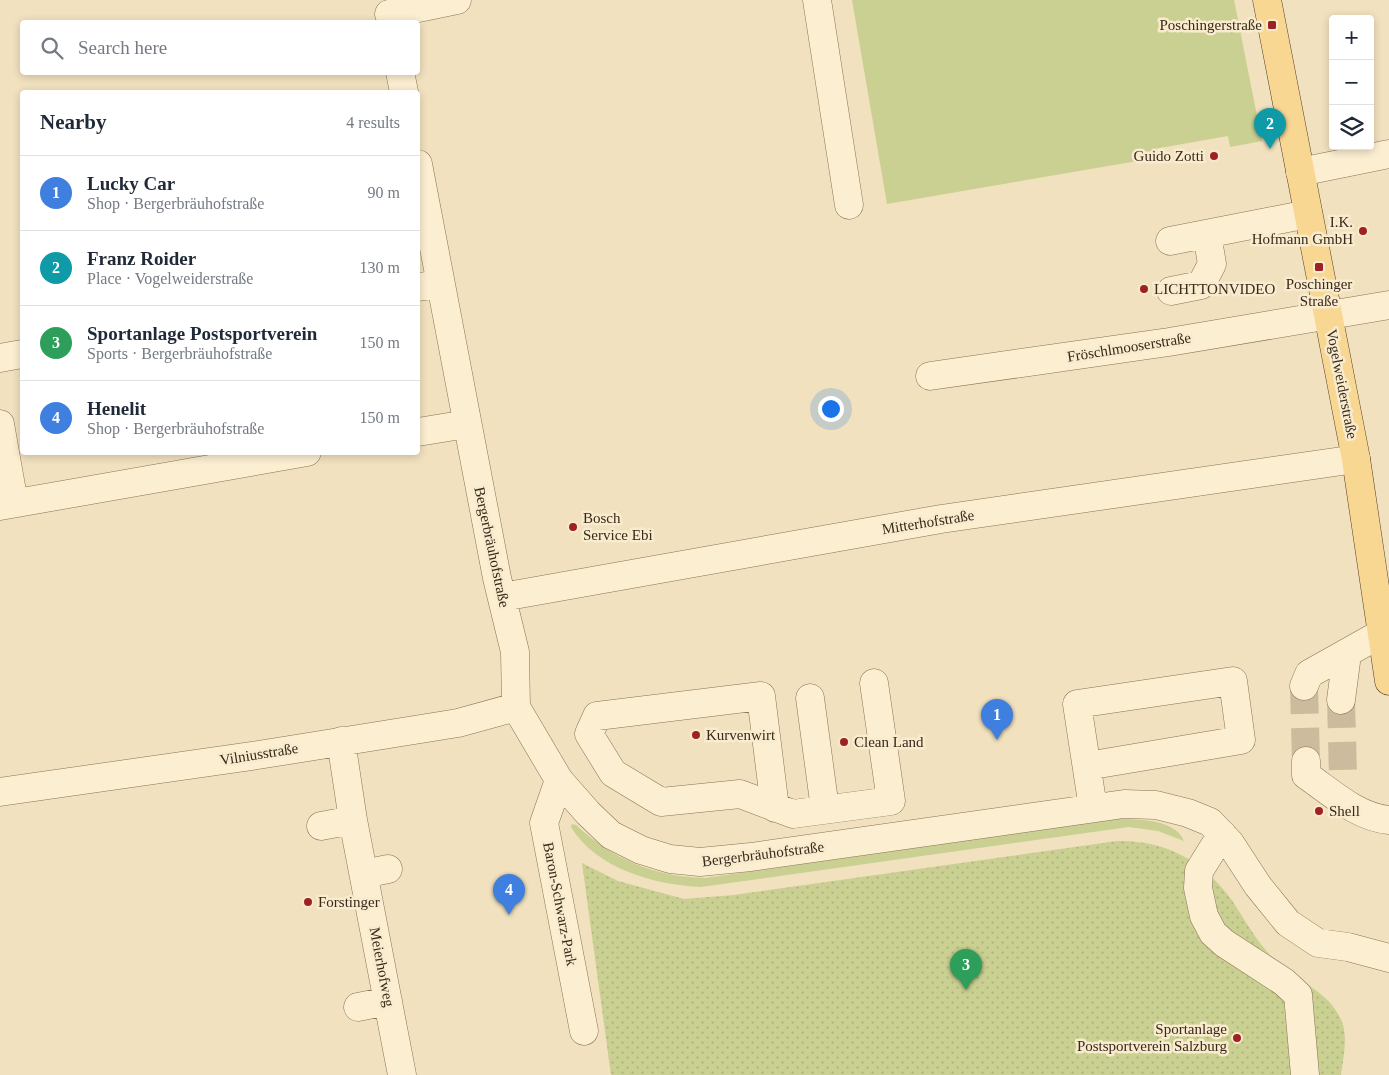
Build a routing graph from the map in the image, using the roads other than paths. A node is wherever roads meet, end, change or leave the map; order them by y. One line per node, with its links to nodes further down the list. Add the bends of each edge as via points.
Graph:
1 (457, 0): 4 (street)
2 (818, 0): 10 (street)
3 (1267, 0): 8 (main road, Vogelweiderstraße)
4 (389, 12)
5 (401, 75): 6 (street)
6 (404, 90)
7 (1389, 154): 8 (street)
8 (1300, 172): 11 (main road, Vogelweiderstraße)
9 (420, 186): 14 (street, Bergerbräuhofstraße)
10 (849, 204)
11 (1308, 214): 12 (street); 17 (main road, Vogelweiderstraße)
12 (1207, 234): 13 (street); 15 (street, via 1212,264 1201,285)
13 (1170, 241)
14 (429, 286): 21 (street, Bergerbräuhofstraße)
15 (1171, 291)
16 (1389, 305): 17 (street, Fröschlmooserstraße)
17 (1329, 315): 20 (street, Fröschlmooserstraße, via 1169,342); 25 (main road, Vogelweiderstraße)
18 (20, 354): 19 (street)
19 (0, 358)
20 (930, 376)
21 (468, 424): 23 (street); 29 (street, Bergerbräuhofstraße)
22 (8, 427): 27 (street)
23 (420, 432)
24 (276, 455): 26 (street)
25 (1356, 459): 28 (main road, Vogelweiderstraße); 29 (street, Mitterhofstraße, via 941,519)
26 (205, 462): 27 (street)
27 (7, 505)
28 (1381, 567): 30 (main road, Vogelweiderstraße)
29 (502, 597): 35 (street, Bergerbräuhofstraße, via 515,652)
30 (1385, 646): 31 (street); 32 (main road, Vogelweiderstraße)
31 (1347, 654): 31 (street, via 1309,674 1323,693)
32 (1389, 681)
33 (874, 683): 42 (street, via 891,801)
34 (810, 698): 42 (street)
35 (516, 707): 36 (street, Vilniusstraße, via 458,723); 38 (street, Bergerbräuhofstraße)
36 (341, 741): 40 (street, Vilniusstraße); 44 (street, Meierhofweg)
37 (1087, 766): 37 (street, via 1077,704 1233,681 1241,740); 41 (street)
38 (559, 780): 48 (street, Bergerbräuhofstraße, via 611,835 641,850 670,859 700,862); 52 (street, Baron-Schwarz-Park, via 544,823)
39 (1329, 780): 45 (street, via 1378,819)
40 (0, 792)
41 (1093, 808): 47 (street, Bergerbräuhofstraße, via 1124,804 1156,805 1210,822); 48 (street, Bergerbräuhofstraße)
42 (825, 809): 43 (street)
43 (784, 811): 43 (street, via 740,794 661,802 613,773 589,734 597,716 761,696); 48 (street)
44 (353, 820): 46 (street); 50 (street, Meierhofweg, via 376,872)
45 (1389, 820)
46 (321, 826)
47 (1222, 834): 49 (street, Bergerbräuhofstraße, via 1288,923 1318,943); 54 (street, via 1199,871 1198,888 1204,916 1213,933 1224,943 1298,994)
48 (798, 850)
49 (1389, 958)
50 (388, 1001): 51 (street); 53 (street, Meierhofweg)
51 (358, 1006)
52 (584, 1031)
53 (402, 1075)
54 (1305, 1075)

